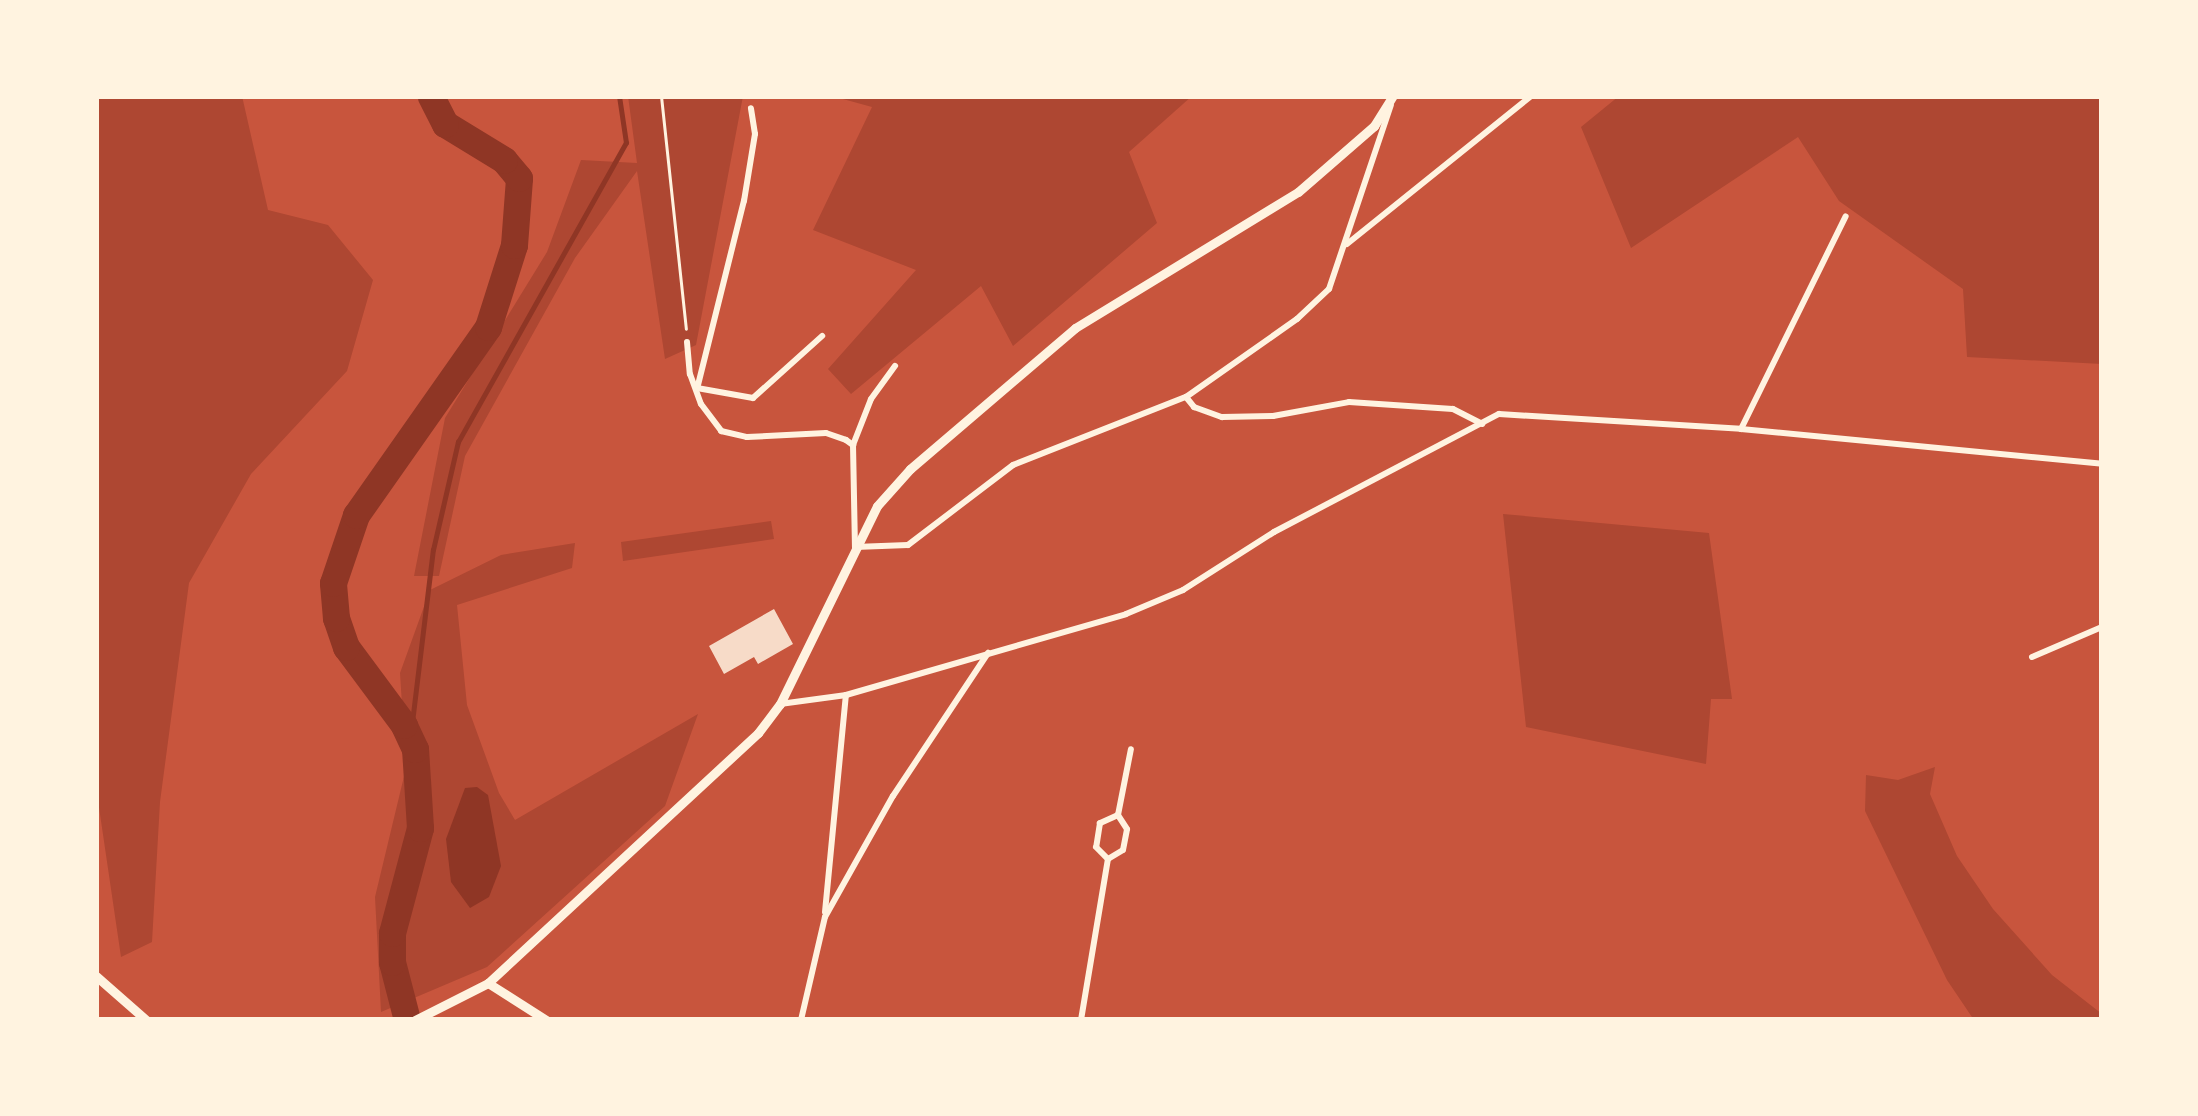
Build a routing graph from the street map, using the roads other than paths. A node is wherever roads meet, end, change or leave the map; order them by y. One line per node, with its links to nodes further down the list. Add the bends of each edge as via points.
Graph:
1 (1394, 96): 5 (street); 15 (street, via 1375,126 1298,192 1076,328 973,413 893,486)
2 (1531, 96): 5 (street)
3 (752, 108): 9 (street, via 744,201)
4 (1846, 216): 12 (street)
5 (1346, 245): 10 (street, via 1329,289 1297,320)
6 (822, 336): 9 (street, via 753,398)
7 (687, 342): 9 (street)
8 (895, 366): 13 (street)
9 (697, 388): 13 (street, via 721,431 826,434)
10 (1186, 398): 11 (street, via 1222,417 1349,402 1453,409); 15 (street, via 1013,465 908,545)
11 (1482, 424): 12 (street, via 1523,413); 17 (street, via 1274,532 1183,590)
12 (1741, 429): 14 (street)
13 (853, 445): 15 (street)
14 (2102, 464)
15 (856, 547): 20 (street)
16 (2102, 627): 18 (street)
17 (988, 652): 19 (street); 24 (street)
18 (2032, 657)
19 (845, 695): 20 (street); 24 (street)
20 (780, 704): 26 (street)
21 (1131, 749): 22 (street)
22 (1118, 815): 23 (street, via 1127,829 1123,850); 23 (street, via 1100,823 1096,847)
23 (1108, 860): 31 (street)
24 (825, 917): 30 (street)
25 (96, 976): 27 (street)
26 (488, 983): 28 (street); 29 (street)
27 (146, 1020)
28 (415, 1020)
29 (546, 1020)
30 (801, 1020)
31 (1081, 1020)

